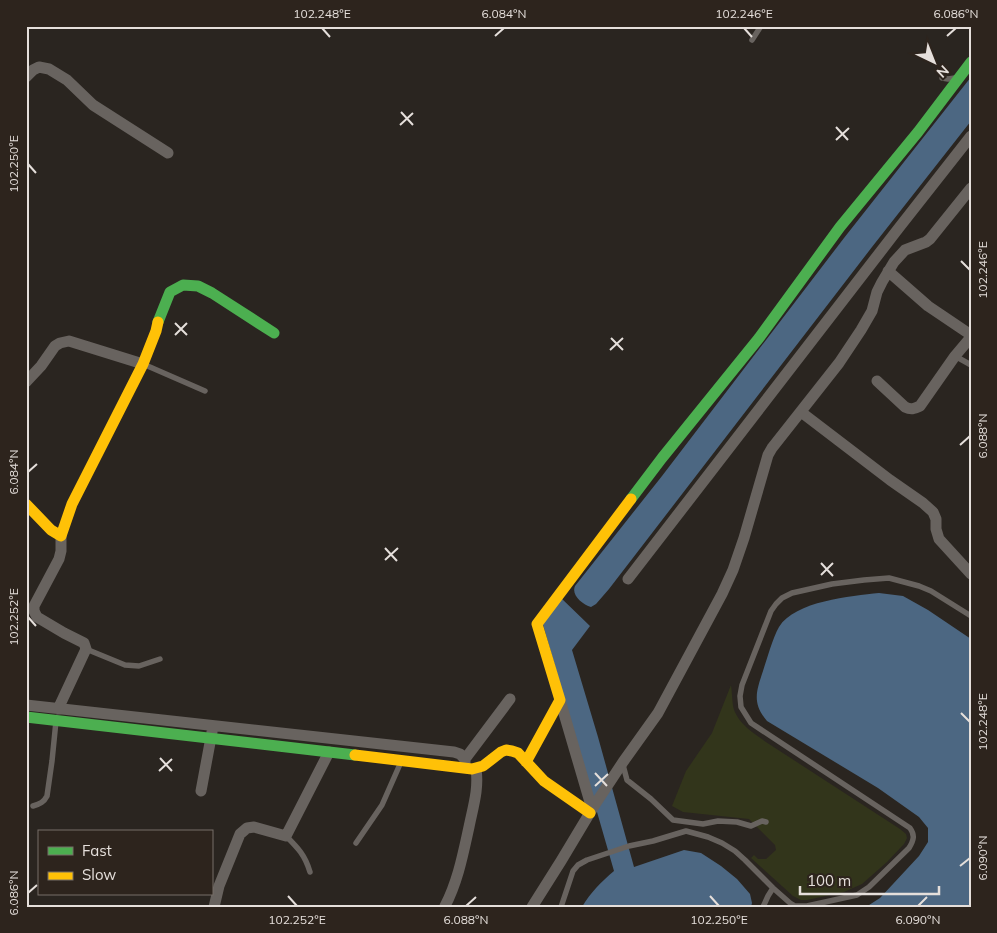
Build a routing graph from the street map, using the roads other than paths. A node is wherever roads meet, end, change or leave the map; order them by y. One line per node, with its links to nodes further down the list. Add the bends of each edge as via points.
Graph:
1 (761, 26): 2 (lane)
2 (752, 40)
3 (971, 62): 5 (street)
4 (26, 77): 8 (street, via 39,67 49,69 67,80 102,111)
5 (960, 77): 6 (lane); 28 (street, via 840,227 759,338 662,458 536,624)
6 (942, 78)
7 (971, 136): 23 (street)
8 (168, 153)
9 (971, 188): 10 (street, via 930,239 905,250)
10 (888, 271): 12 (street, via 928,306); 19 (street, via 868,320)
11 (274, 333): 14 (street, via 212,293 198,286 183,285 170,292)
12 (971, 336): 13 (street)
13 (955, 356): 15 (lane); 16 (street, via 920,406 913,409 905,407)
14 (143, 364): 17 (street, via 64,341 55,346); 18 (lane); 21 (street, via 72,504)
15 (971, 365)
16 (877, 381)
17 (26, 382)
18 (205, 391)
19 (801, 412): 22 (street, via 933,512 939,539); 37 (street, via 768,455 744,538 722,594 658,713)
20 (26, 504): 21 (street, via 50,530)
21 (61, 536): 25 (street, via 59,559 34,611 37,617 84,643)
22 (971, 574)
23 (628, 579)
24 (971, 616): 46 (lane, via 931,591 889,578 832,584 792,593 776,604 742,685 741,707 746,716 761,730 910,828 913,842 857,895 800,907)
25 (86, 649): 26 (lane, via 125,666); 30 (street)
26 (160, 660)
27 (510, 699): 38 (street)
28 (560, 700): 36 (street); 41 (street)
29 (26, 705): 30 (street)
30 (57, 715): 31 (street); 32 (street); 33 (street); 40 (lane, via 47,796)
31 (26, 717)
32 (214, 726): 33 (street); 38 (street, via 454,752 460,754)
33 (211, 738): 34 (street); 39 (street)
34 (329, 752): 35 (street); 43 (street)
35 (402, 760): 38 (street); 44 (lane, via 382,805)
36 (526, 762): 38 (street, via 518,753 506,750 482,767); 41 (street, via 549,785)
37 (623, 762): 41 (street); 42 (lane, via 627,780 673,820 703,824 737,822 751,826 762,820)
38 (469, 766): 47 (street, via 478,780 464,848)
39 (201, 791)
40 (33, 806)
41 (592, 809): 49 (street)
42 (766, 822)
43 (286, 836): 45 (lane, via 300,849); 48 (street, via 254,828 247,828 240,834)
44 (356, 843)
45 (310, 872)
46 (773, 888): 50 (lane, via 722,843 686,831 629,846 578,865); 51 (lane)
47 (445, 906)
48 (214, 907)
49 (532, 907)
50 (561, 907)
51 (764, 907)

